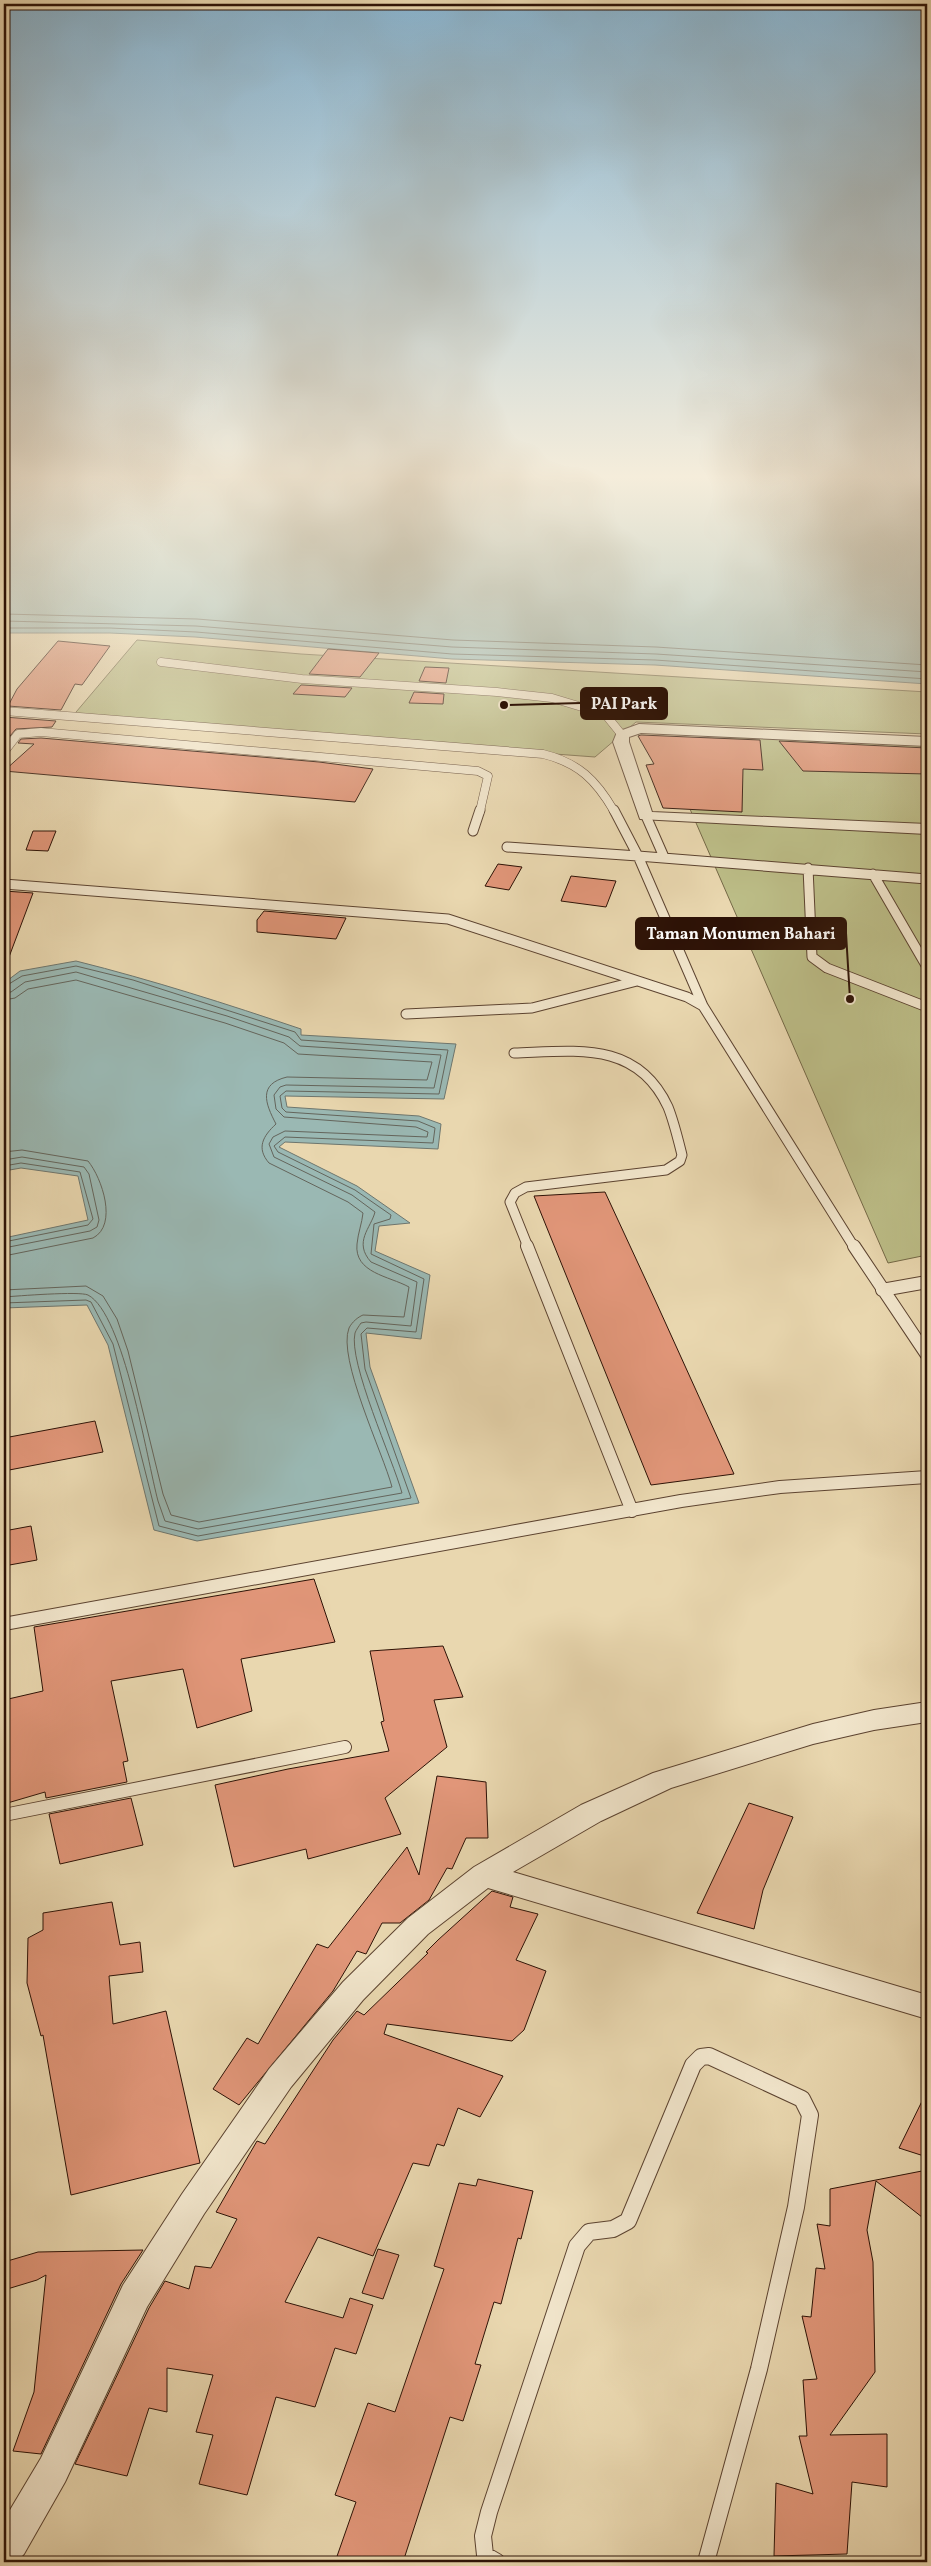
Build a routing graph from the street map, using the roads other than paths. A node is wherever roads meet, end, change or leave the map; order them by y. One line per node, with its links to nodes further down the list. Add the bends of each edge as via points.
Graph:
1 (161, 662): 3 (lane, via 302,679 552,698 605,714)
2 (4, 711): 10 (lane, via 543,754 570,762 590,778 614,811)
3 (622, 734): 4 (street, via 646,728); 6 (street, via 623,749)
4 (927, 740)
5 (4, 752): 8 (lane, via 18,734 41,732 478,771 488,776)
6 (646, 816): 7 (street); 11 (lane)
7 (927, 829)
8 (473, 831)
9 (507, 847): 10 (lane)
10 (638, 856): 11 (lane); 18 (lane)
11 (664, 858): 12 (lane)
12 (808, 868): 13 (lane); 19 (lane, via 812,957 827,968)
13 (874, 874): 14 (lane); 16 (lane)
14 (926, 882)
15 (4, 884): 17 (lane, via 448,919)
16 (927, 967)
17 (639, 981): 18 (lane, via 687,997); 20 (lane, via 532,1008)
18 (703, 1006): 23 (lane)
19 (927, 1007)
20 (406, 1014)
21 (514, 1053): 26 (lane, via 611,1055 627,1060 638,1067 664,1101 682,1155 680,1161 666,1170 526,1187 515,1193 510,1202)
22 (927, 1282): 23 (lane)
23 (882, 1290): 24 (lane)
24 (927, 1355)
25 (927, 1477): 26 (lane, via 752,1490)
26 (632, 1510): 27 (lane)
27 (4, 1624)
28 (927, 1712): 31 (street, via 813,1734 662,1780 592,1812)
29 (345, 1747): 30 (lane)
30 (4, 1815)
31 (484, 1875): 32 (street); 33 (street, via 418,1926 359,1984 280,2078 193,2204 135,2296 53,2470 12,2541)
32 (927, 2007)
33 (4, 2548)
34 (497, 2562): 35 (lane, via 486,2555 482,2536 577,2246 587,2231 620,2228 628,2221 693,2066 701,2057 709,2056 802,2099 810,2115 796,2207 759,2369)
35 (706, 2562)

